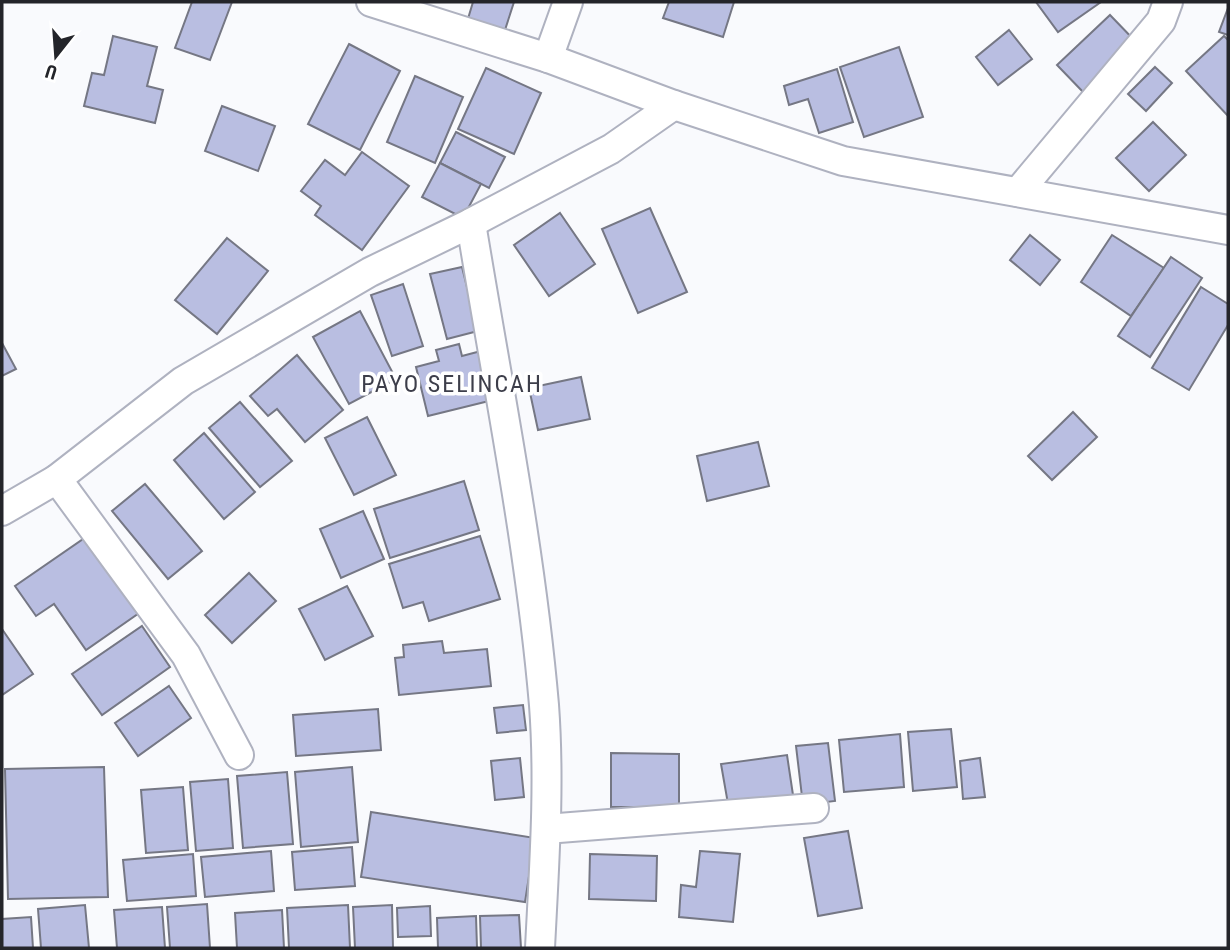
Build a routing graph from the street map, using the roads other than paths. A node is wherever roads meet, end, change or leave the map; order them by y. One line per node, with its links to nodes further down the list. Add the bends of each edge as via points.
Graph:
1 (371, 2): 4 (street)
2 (568, 2): 4 (street)
3 (1168, 2): 6 (street, via 1161,21)
4 (548, 58): 5 (street)
5 (674, 105): 6 (street, via 843,161); 7 (street, via 611,149)
6 (1018, 192): 8 (street)
7 (471, 223): 9 (street, via 370,272 183,381); 13 (street, via 529,574 544,707)
8 (1228, 230)
9 (57, 479): 10 (street); 11 (street, via 186,656)
10 (2, 511)
11 (239, 755)
12 (814, 808): 13 (street)
13 (546, 829): 14 (street)
14 (540, 948)

